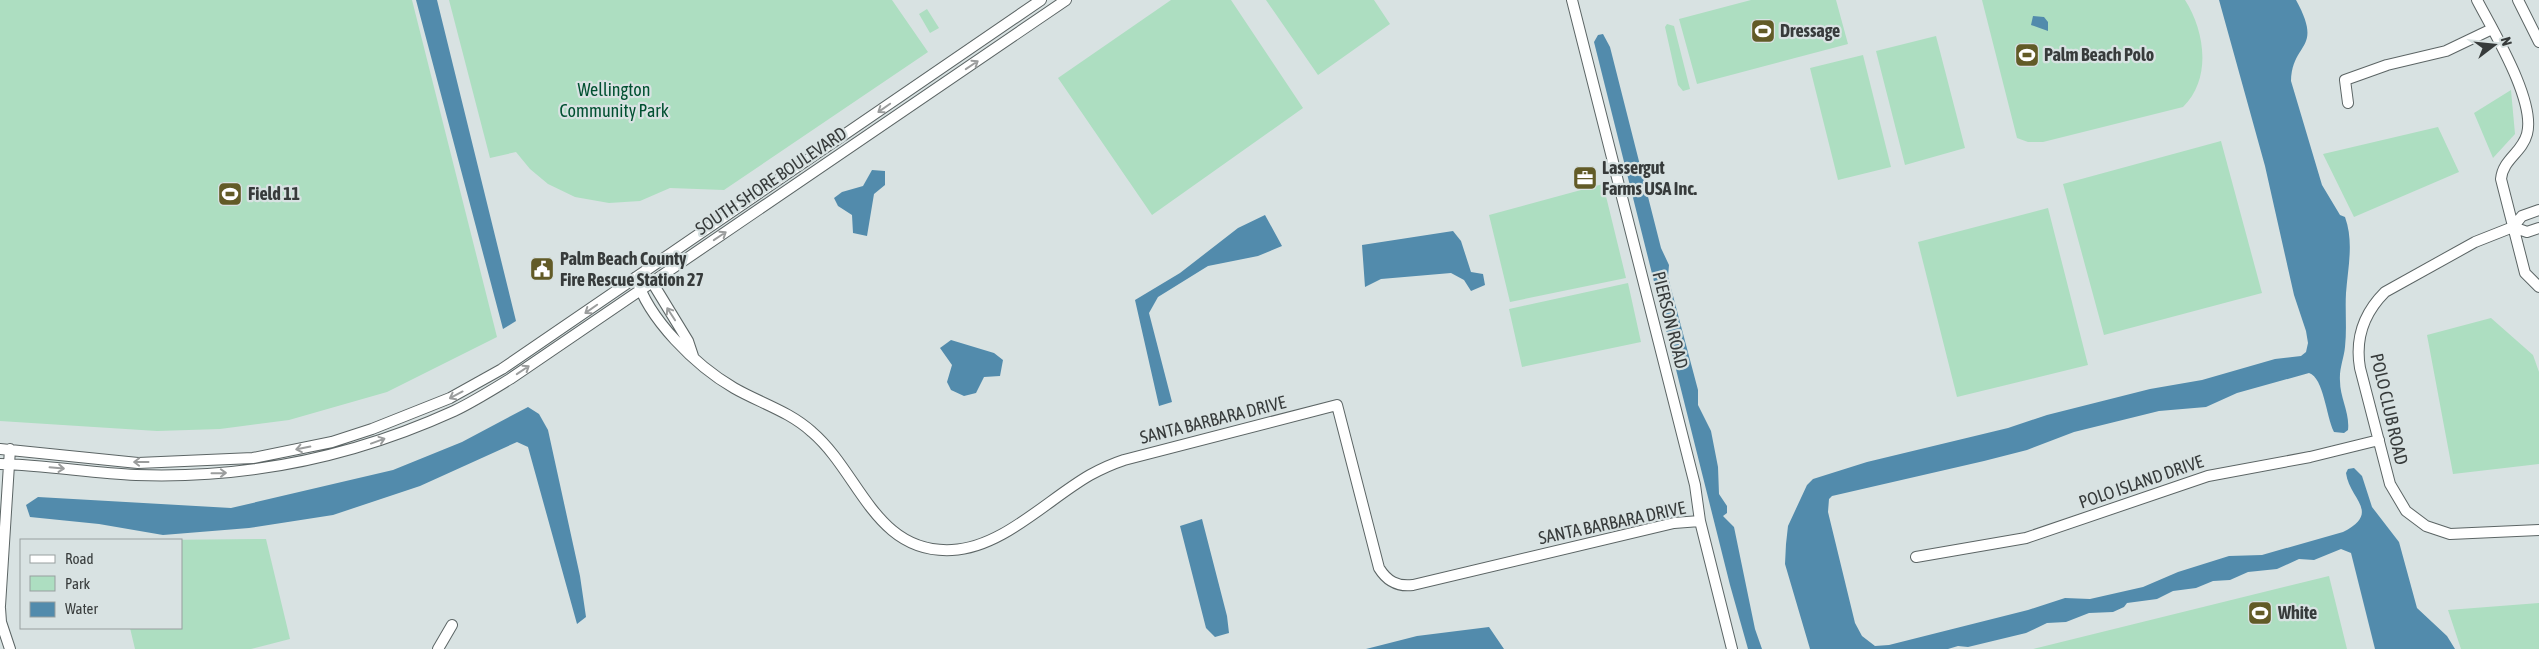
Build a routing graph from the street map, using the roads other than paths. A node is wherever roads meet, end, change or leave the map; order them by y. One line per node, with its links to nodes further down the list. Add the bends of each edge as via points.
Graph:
1 (1041, 0): 12 (street, SOUTH SHORE BOULEVARD, one-way to 12)
2 (1066, 0): 13 (street, SOUTH SHORE BOULEVARD, one-way to 2)
3 (1572, 0): 20 (street, PIERSON ROAD, via 1695,485)
4 (2478, 0): 6 (street)
5 (2518, 0): 7 (street)
6 (2492, 29): 8 (street, via 2446,51 2387,65 2345,80); 10 (street, via 2516,79 2528,120 2525,140 2507,160 2501,173)
7 (2539, 42)
8 (2348, 103)
9 (2539, 210): 10 (street, via 2522,216)
10 (2512, 227): 11 (street, via 2527,232); 14 (street, via 2525,272); 17 (street, POLO CLUB ROAD, via 2475,242 2395,284 2368,312 2360,336 2359,362)
11 (2539, 228)
12 (636, 277): 13 (street); 15 (street, SANTA BARBARA DRIVE); 18 (street, SOUTH SHORE BOULEVARD, one-way to 18, via 502,369 450,398 332,442 253,458 138,463)
13 (652, 282): 15 (street, SOUTH SHORE BOULEVARD); 16 (street, SANTA BARBARA DRIVE, one-way to 13, via 688,340)
14 (2539, 287)
15 (640, 290): 16 (street, SANTA BARBARA DRIVE, via 680,347); 19 (street, SOUTH SHORE BOULEVARD, one-way to 15, via 137,475 237,473 353,450 456,410 510,379)
16 (693, 356): 20 (street, SANTA BARBARA DRIVE, via 735,389 791,415 835,456 886,526 910,542 938,550 966,549 986,543 1091,474 1124,460 1337,406 1379,568 1387,579 1400,585 1413,585 1674,523)
17 (2379, 440): 21 (street, POLO CLUB ROAD, via 2395,495 2406,511 2426,526 2463,534); 22 (street, POLO ISLAND DRIVE, via 2208,476 2026,538)
18 (5, 449): 19 (street)
19 (4, 464): 23 (street)
20 (1700, 521): 28 (street, PIERSON ROAD)
21 (2539, 530)
22 (1916, 557)
23 (0, 607): 24 (street)
24 (1, 622): 26 (street)
25 (452, 625): 27 (street)
26 (10, 649)
27 (438, 649)
28 (1732, 649)

